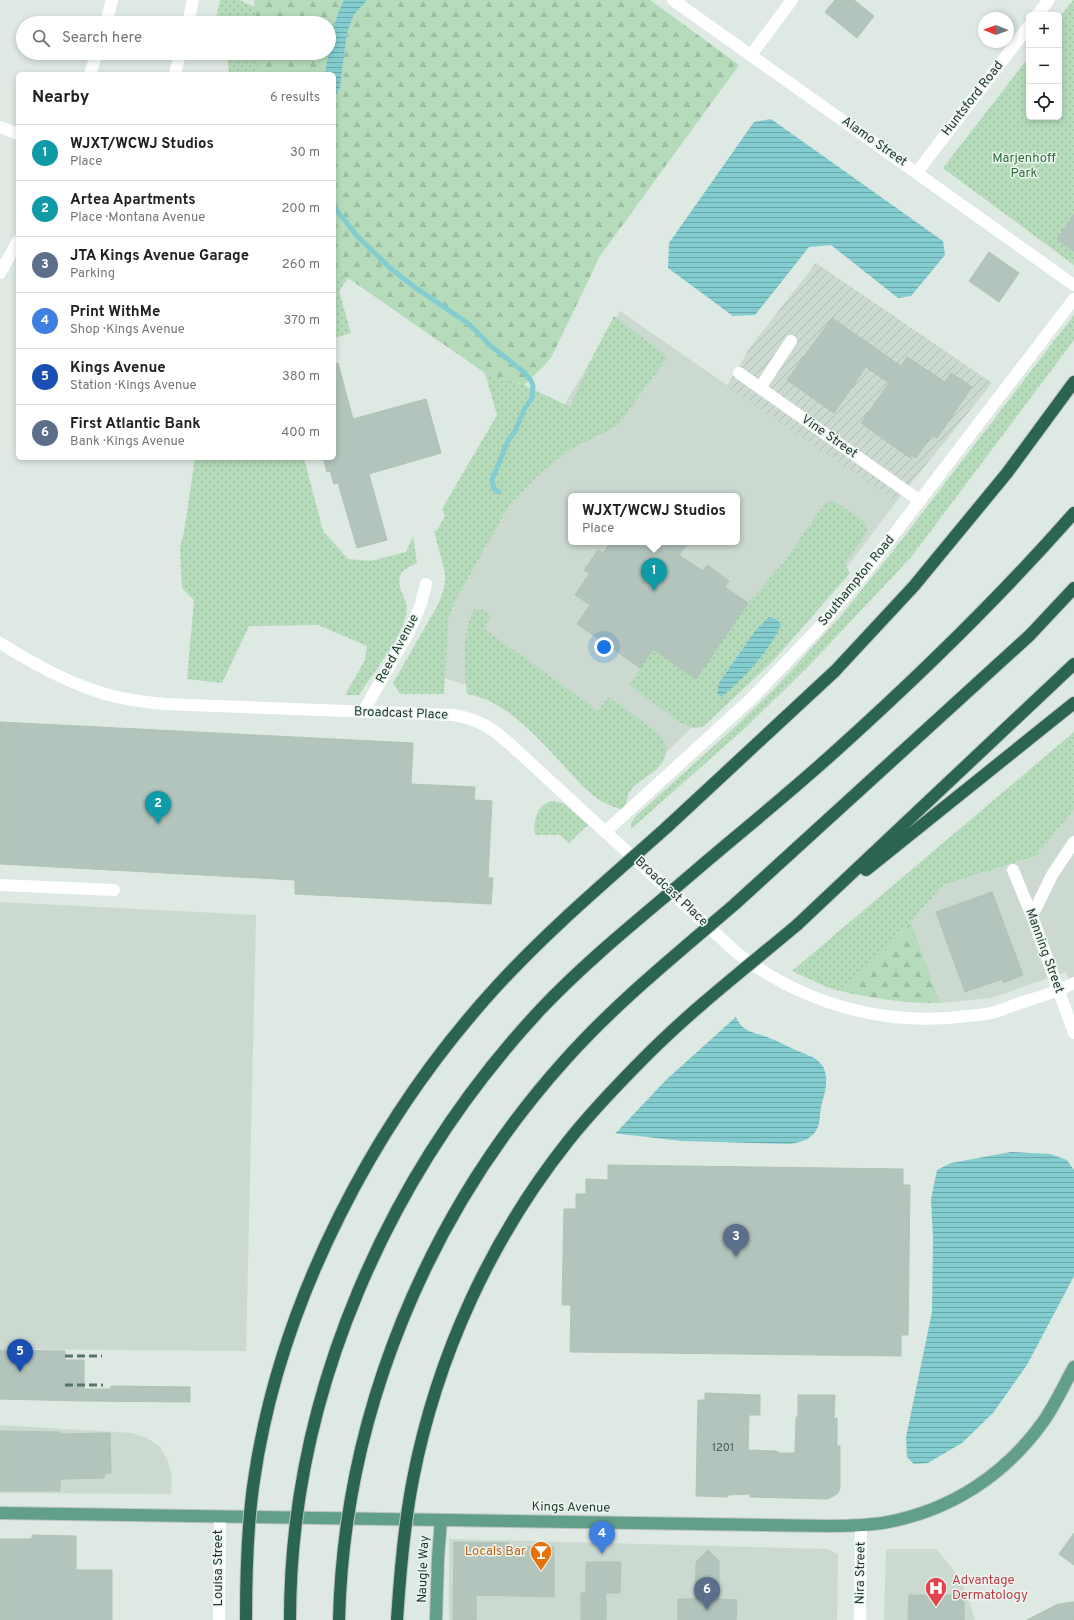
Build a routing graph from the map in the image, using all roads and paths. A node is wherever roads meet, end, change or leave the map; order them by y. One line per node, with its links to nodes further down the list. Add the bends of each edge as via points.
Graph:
1 (112, 0): 7 (street)
2 (193, 0): 8 (street)
3 (673, 0): 10 (street, Alamo Street)
4 (792, 0): 10 (street)
5 (1049, 0): 6 (street)
6 (1039, 12)
7 (108, 16)
8 (190, 16)
9 (1026, 30): 17 (street, Huntsford Road)
10 (751, 55): 17 (street, Alamo Street)
11 (95, 60): 13 (street)
12 (178, 60): 14 (street)
13 (91, 72)
14 (175, 72)
15 (0, 127): 16 (street)
16 (16, 133)
17 (917, 172): 20 (street, Alamo Street)
18 (16, 245): 19 (street)
19 (0, 273)
20 (1074, 285)
21 (1074, 299): 26 (street, Southampton Road)
22 (791, 341): 25 (street)
23 (738, 373): 25 (street, Vine Street)
24 (1074, 382): 50 (highway, bridge, via 1007,473 914,586 835,671 538,944 476,1009 411,1095 350,1195 324,1248 301,1304 282,1361 266,1418 254,1478 246,1568)
25 (760, 388): 26 (street, Vine Street)
26 (920, 501): 34 (street, Southampton Road, via 802,648 752,698)
27 (1074, 513): 51 (highway, bridge, via 930,664 838,749 582,968 522,1031 452,1120 404,1197 378,1248 335,1354 318,1411 298,1507)
28 (426, 584): 33 (street, Reed Avenue, via 422,604 409,632)
29 (1074, 588): 52 (highway, bridge, via 1024,640 735,904 606,1017 567,1058 508,1132 450,1222 411,1300 389,1356 371,1411 357,1467 340,1583)
30 (0, 643): 33 (street, Broadcast Place, via 78,685 132,700 165,704)
31 (1074, 664): 40 (highway)
32 (1074, 703): 40 (highway)
33 (363, 712): 34 (street, Broadcast Place, via 453,715 480,722 508,742)
34 (605, 832): 42 (street, Broadcast Place, via 728,945 757,968 780,982 838,1006 912,1019 950,1018 991,1013)
35 (1074, 842): 39 (street, via 1052,875)
36 (1013, 870): 39 (street, Manning Street)
37 (0, 885): 38 (street)
38 (114, 890)
39 (1032, 916): 42 (street, Manning Street)
40 (797, 925): 53 (highway, bridge, via 672,1032 608,1096 552,1162 505,1236 463,1318 427,1420 408,1508)
41 (1074, 983): 42 (street, Broadcast Place)
42 (1059, 990): 43 (street, Manning Street)
43 (1074, 1033)
44 (1074, 1367): 48 (main road, Kings Avenue, via 1043,1422 1019,1452 989,1478 952,1502 918,1515 887,1523)
45 (0, 1513): 46 (main road, Kings Avenue)
46 (220, 1516): 47 (main road, Kings Avenue); 49 (street, Louisa Street)
47 (441, 1520): 48 (main road, Kings Avenue); 54 (main road, Naugle Way)
48 (861, 1525): 55 (street, Nira Street)
49 (219, 1620)
50 (246, 1620)
51 (290, 1620)
52 (339, 1620)
53 (397, 1620)
54 (436, 1620)
55 (860, 1620)

